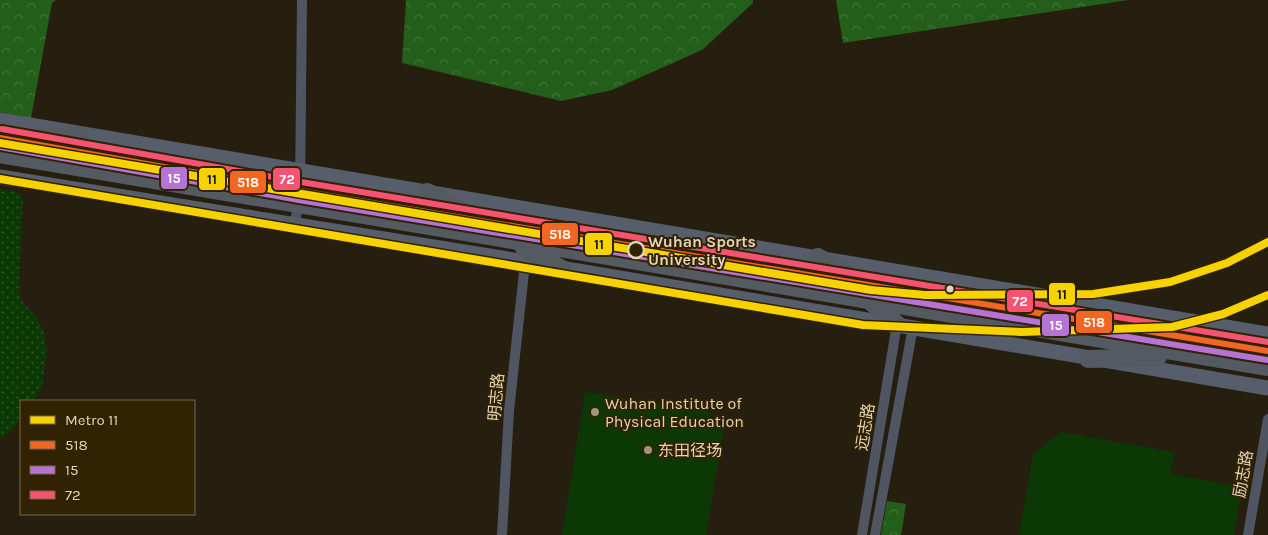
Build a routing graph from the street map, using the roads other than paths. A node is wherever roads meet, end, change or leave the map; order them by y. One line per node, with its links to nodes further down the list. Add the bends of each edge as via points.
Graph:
1 (302, 0): 6 (street)
2 (0, 120): 3 (main road)
3 (79, 135): 4 (highway); 6 (main road)
4 (8, 139): 9 (highway)
5 (0, 154): 9 (highway)
6 (300, 172): 8 (main road); 9 (street)
7 (0, 177): 11 (main road)
8 (427, 192): 10 (highway); 13 (main road)
9 (299, 198): 10 (highway); 11 (street); 12 (highway)
10 (482, 221): 16 (highway)
11 (295, 224): 14 (main road)
12 (512, 242): 15 (highway); 17 (highway)
13 (818, 257): 16 (highway); 19 (main road)
14 (525, 263): 15 (main road); 26 (street, 明志路, via 509,411)
15 (562, 269): 18 (main road)
16 (865, 284): 20 (highway)
17 (871, 302): 18 (highway); 21 (highway)
18 (905, 326): 22 (main road); 27 (street, 远志路); 28 (street, 远志路)
19 (1268, 334)
20 (1268, 351)
21 (1203, 356): 22 (highway); 23 (highway)
22 (1088, 358): 24 (main road)
23 (1268, 367)
24 (1268, 388)
25 (1268, 419): 29 (street, 励志路)
26 (502, 535)
27 (862, 535)
28 (875, 535)
29 (1248, 535)

